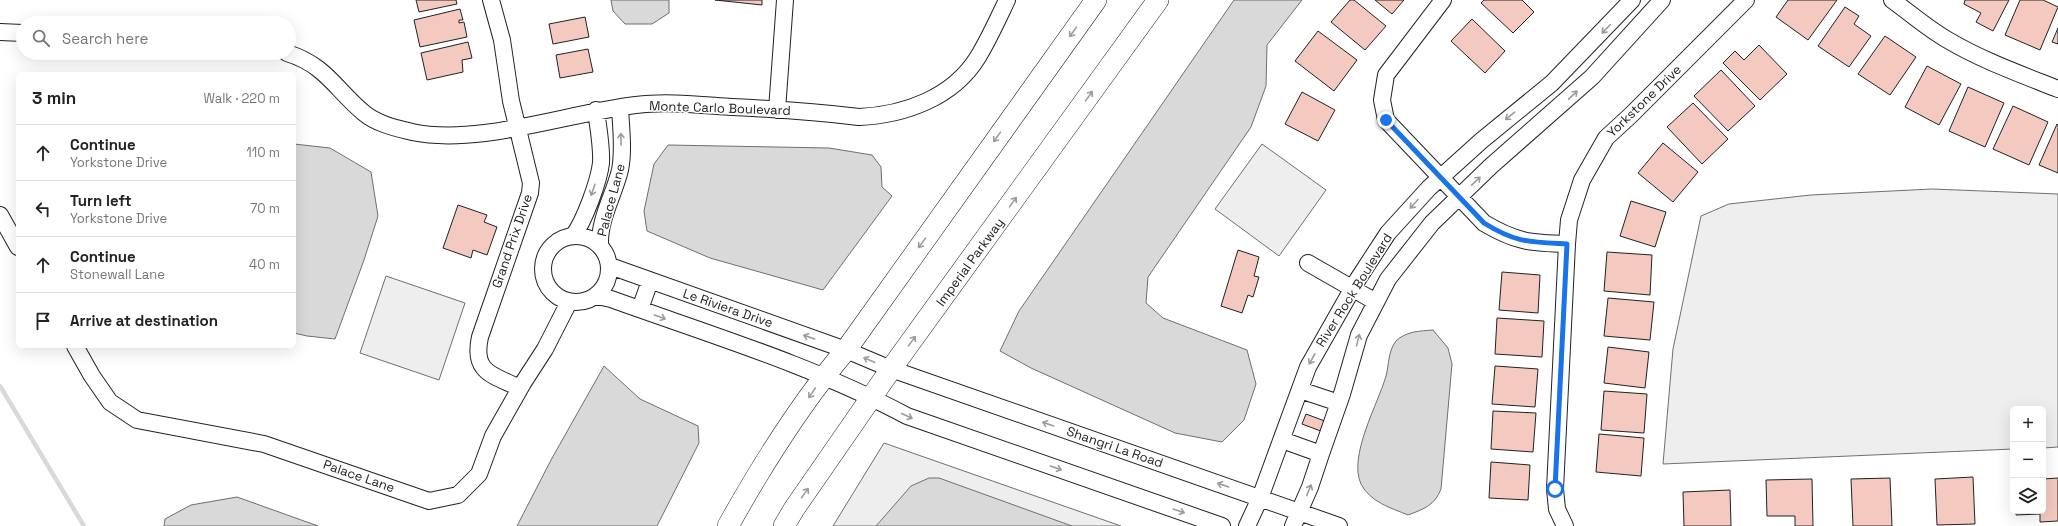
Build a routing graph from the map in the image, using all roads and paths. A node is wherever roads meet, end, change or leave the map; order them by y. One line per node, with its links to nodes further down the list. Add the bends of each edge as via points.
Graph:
1 (491, 0): 18 (street, Grand Prix Drive, via 502,40)
2 (785, 0): 17 (street)
3 (1007, 0): 17 (street, Monte Carlo Boulevard, via 978,58 955,85 938,96 902,111 878,116 859,117)
4 (1096, 0): 35 (main road, one-way to 35)
5 (1158, 0): 36 (main road, Imperial Parkway, one-way to 5)
6 (1443, 0): 19 (street, via 1386,75 1382,100 1386,120)
7 (1632, 0): 19 (street, River Rock Boulevard, one-way to 19, via 1552,83)
8 (1662, 0): 20 (street, River Rock Boulevard, one-way to 8, via 1592,77)
9 (1746, 0): 24 (street, Yorkstone Drive, via 1606,138 1582,180 1569,220)
10 (1892, 0): 14 (street, via 1945,39 1998,65)
11 (0, 32): 12 (street)
12 (16, 33)
13 (296, 58): 18 (street, Monte Carlo Boulevard, via 316,67 365,114 386,125 413,132 447,136)
14 (2058, 89)
15 (620, 108): 16 (street, Monte Carlo Boulevard); 17 (street, Monte Carlo Boulevard, via 636,105 699,104); 25 (street, Palace Lane, one-way to 15, via 601,228 622,159)
16 (596, 110): 18 (street, Monte Carlo Boulevard); 22 (street, Palace Lane, one-way to 22, via 601,165 585,213)
17 (777, 110)
18 (517, 127): 38 (street, Grand Prix Drive, via 528,170 530,193 476,352 477,359 489,373)
19 (1440, 178): 20 (street); 29 (street, River Rock Boulevard, one-way to 29, via 1388,233)
20 (1459, 198): 24 (street, via 1484,223 1502,234 1517,240); 32 (street, River Rock Boulevard, via 1432,223 1388,279)
21 (0, 215): 23 (street)
22 (573, 236): 25 (street, via 592,239); 31 (street, via 554,244 543,262 545,282 559,298)
23 (16, 243)
24 (1567, 244): 51 (street, Yorkstone Drive, via 1555,489 1557,509)
25 (600, 245): 27 (street)
26 (1308, 263): 29 (street)
27 (610, 266): 28 (street, Le Riviera Drive); 30 (street, via 605,288)
28 (650, 281): 33 (street); 35 (street, Le Riviera Drive, one-way to 28)
29 (1352, 289): 32 (street); 39 (street, River Rock Boulevard, one-way to 39, via 1308,367)
30 (597, 296): 31 (street, via 583,302); 33 (street)
31 (569, 302): 38 (street, Palace Lane, via 545,349)
32 (1376, 302): 41 (street, River Rock Boulevard, one-way to 32, via 1359,335)
33 (640, 309): 37 (street, one-way to 37)
34 (76, 348): 38 (street, Palace Lane, via 110,402 137,420 264,444 429,501 458,495 479,474 493,436)
35 (846, 350): 36 (street, Le Riviera Drive, one-way to 35); 37 (main road)
36 (892, 369): 40 (main road, Imperial Parkway); 44 (street, Shangri La Road, one-way to 36)
37 (824, 376): 40 (street); 46 (main road, one-way to 46, via 748,489)
38 (520, 388)
39 (1300, 390): 41 (street); 42 (street, River Rock Boulevard)
40 (873, 398): 47 (main road, Imperial Parkway, one-way to 40); 48 (street, one-way to 48, via 907,416)
41 (1339, 403): 43 (street, River Rock Boulevard)
42 (1282, 440): 43 (street); 44 (street, River Rock Boulevard)
43 (1321, 454): 45 (street, River Rock Boulevard, one-way to 43)
44 (1260, 498): 45 (street, Shangri La Road); 49 (street, River Rock Boulevard)
45 (1296, 519): 50 (street, Shangri La Road)
46 (728, 526)
47 (784, 526)
48 (1222, 526)
49 (1247, 526)
50 (1339, 526)
51 (1565, 526)

